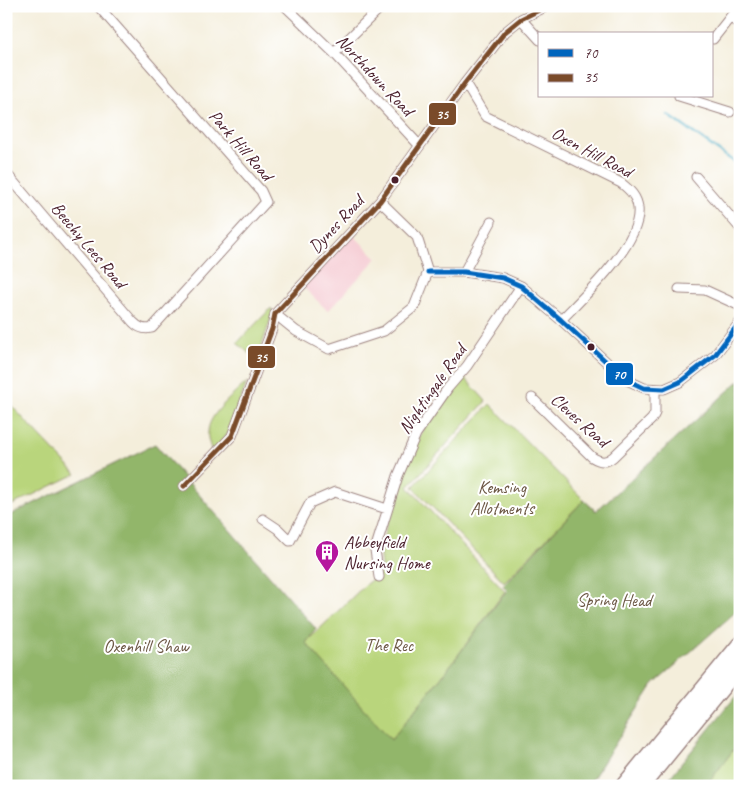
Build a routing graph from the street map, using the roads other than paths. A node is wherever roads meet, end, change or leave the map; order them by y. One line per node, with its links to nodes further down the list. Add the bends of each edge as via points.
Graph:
1 (98, 6): 29 (street, Park Hill Road, via 261,191 266,202)
2 (285, 6): 11 (street, Northdown Road)
3 (382, 6): 11 (street)
4 (547, 6): 7 (street, Dynes Road)
5 (739, 6): 6 (street)
6 (730, 18): 8 (street); 10 (street)
7 (521, 19): 9 (street); 12 (street, Dynes Road, via 505,32)
8 (740, 25)
9 (538, 38)
10 (714, 38)
11 (334, 53): 15 (street, Northdown Road)
12 (464, 83): 15 (street, Dynes Road); 27 (street, Oxen Hill Road, via 485,116 621,183 636,199 637,221 630,239 602,277)
13 (685, 98): 14 (street)
14 (730, 112)
15 (419, 145): 18 (street, Dynes Road)
16 (6, 173): 29 (street, Beechy Lees Road, via 136,326)
17 (696, 177): 20 (street)
18 (380, 201): 21 (street, via 416,237); 26 (street, Dynes Road)
19 (491, 222): 22 (street)
20 (740, 228)
21 (428, 272): 22 (street); 26 (street, via 414,307 384,331 330,349 296,331)
22 (464, 272): 23 (street, via 503,278)
23 (521, 286): 27 (street); 33 (street, Nightingale Road, via 468,366 448,388 416,434)
24 (680, 289): 25 (street, via 705,290)
25 (740, 306)
26 (275, 314): 32 (street, Dynes Road, via 232,436)
27 (561, 320): 30 (street, via 625,379 636,386)
28 (740, 322): 30 (street, via 712,358 672,387)
29 (152, 328)
30 (655, 390): 31 (street, Cleves Road, via 652,419 607,462 592,457)
31 (532, 398)
32 (184, 486)
33 (387, 509): 34 (street, via 335,492 310,503 290,541); 35 (street, Nightingale Road, via 375,550)
34 (263, 519)
35 (379, 577)
36 (740, 645): 38 (highway)
37 (740, 665): 39 (highway)
38 (624, 786)
39 (641, 786)

